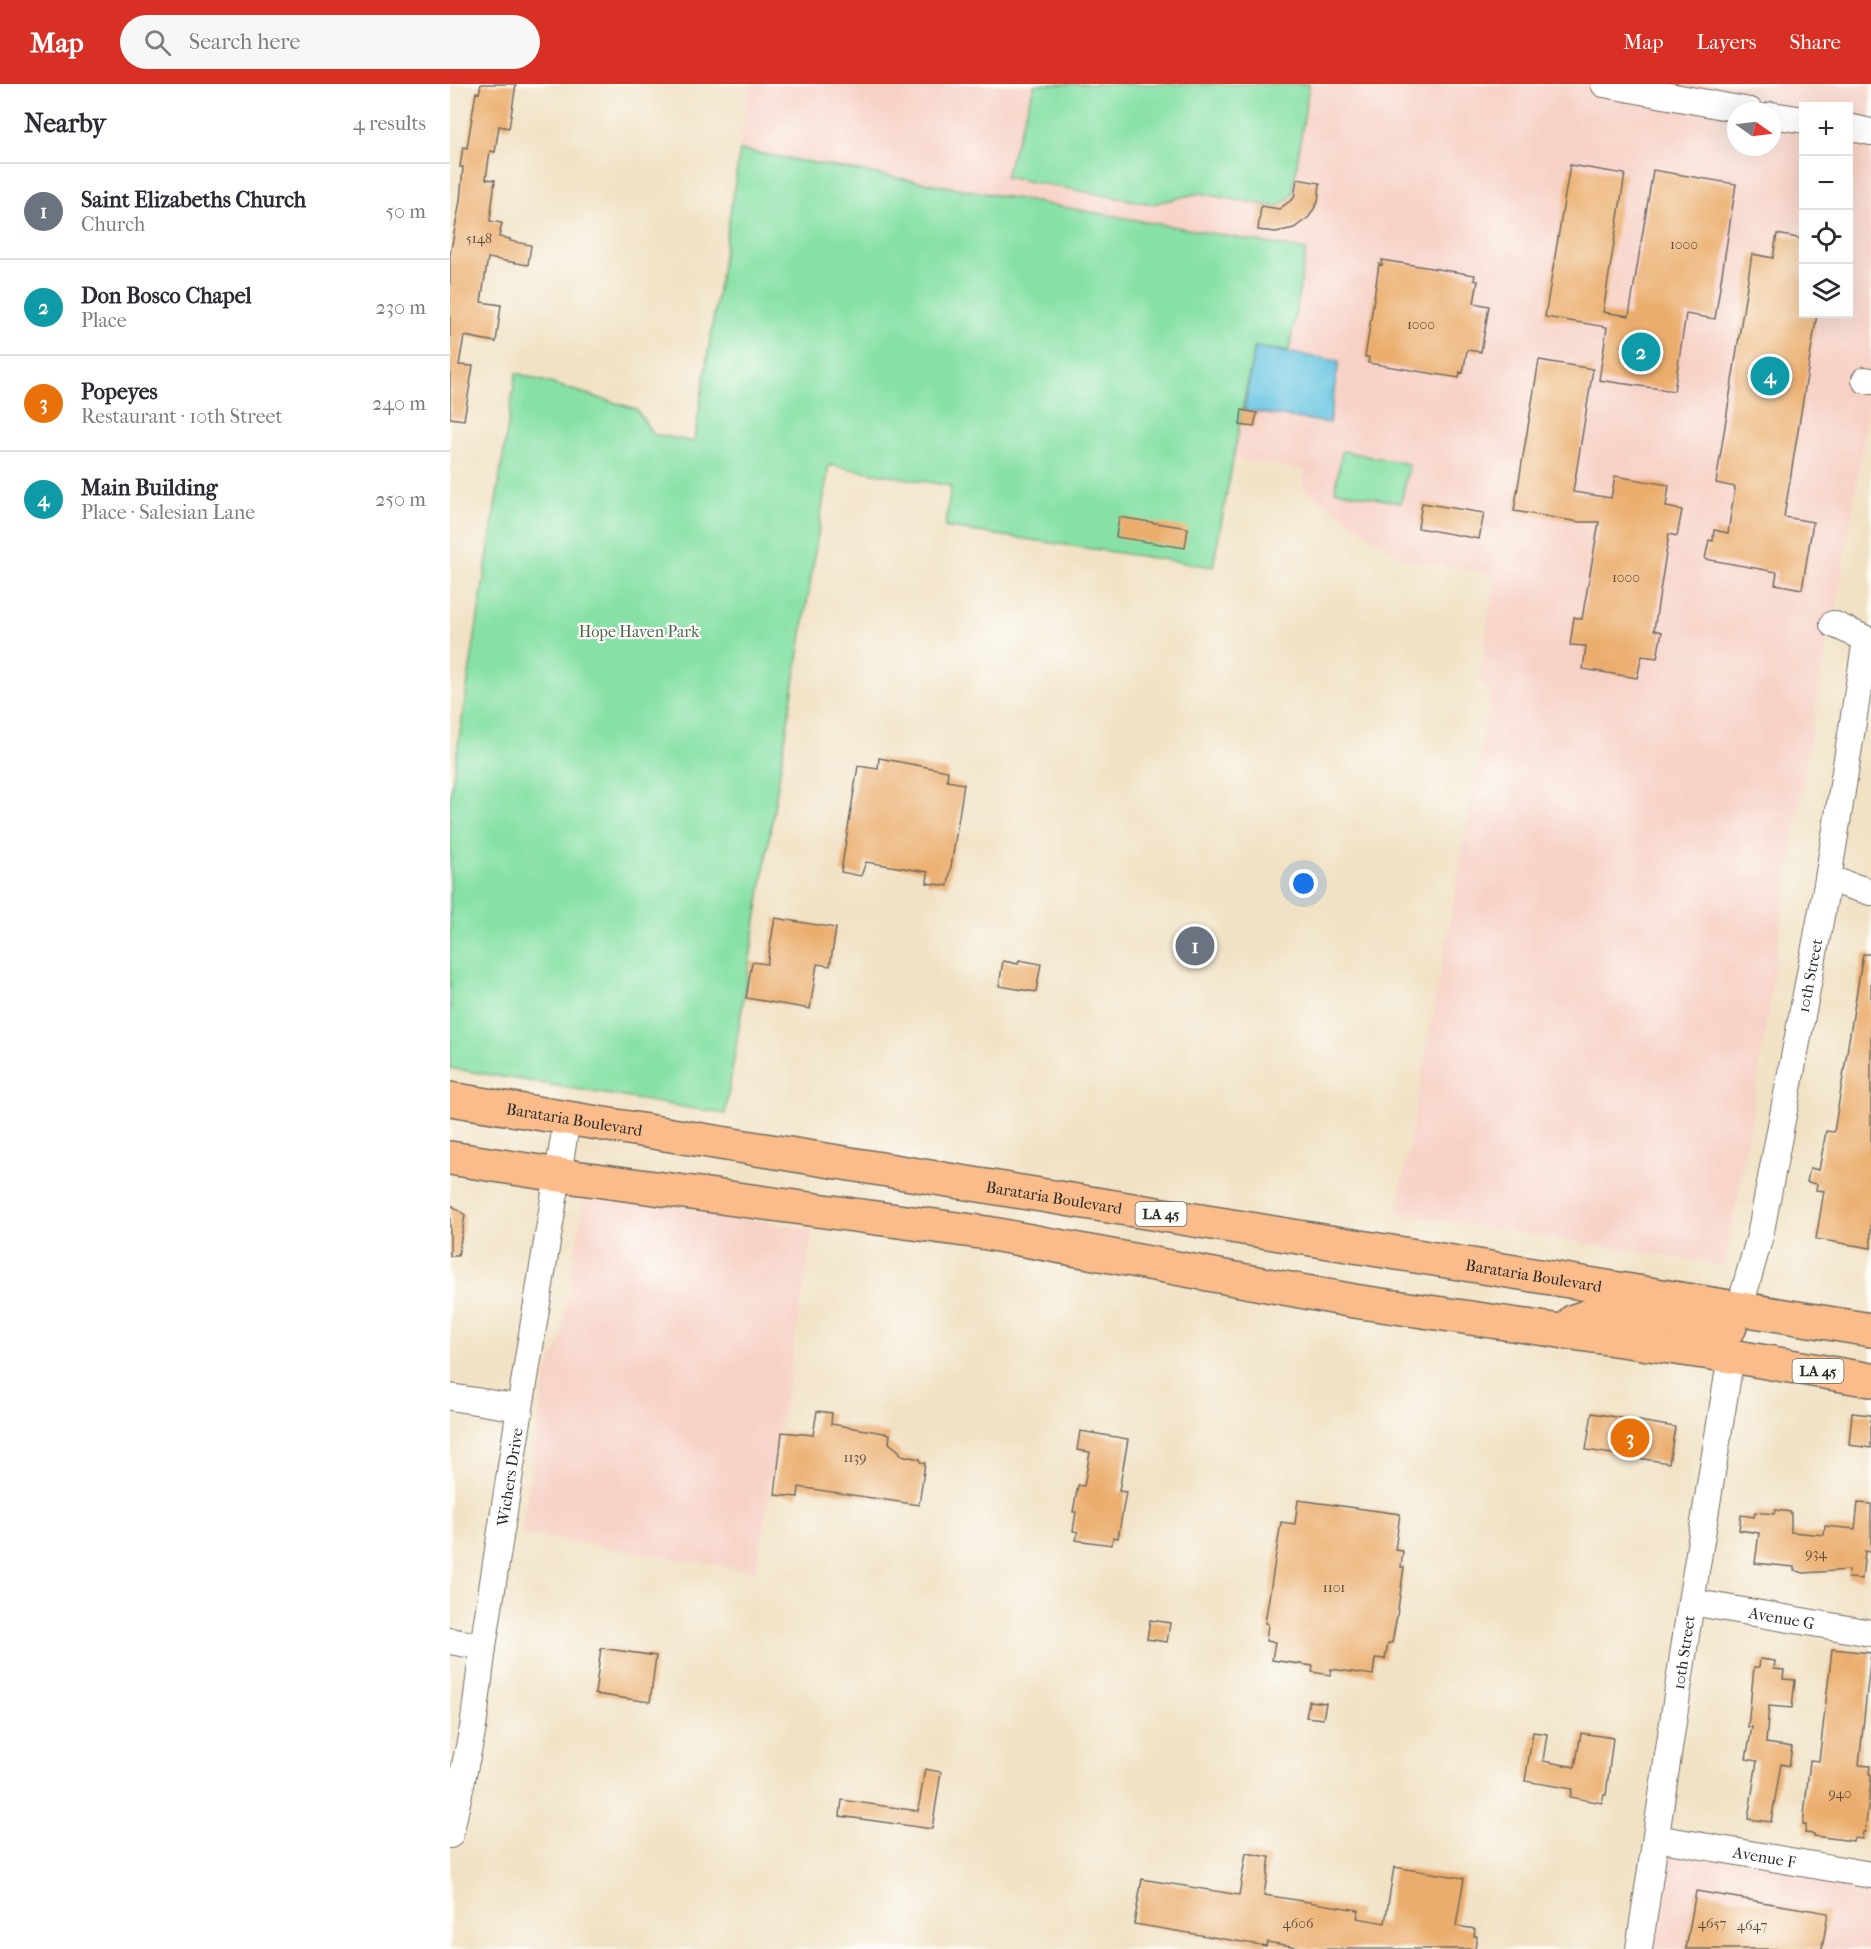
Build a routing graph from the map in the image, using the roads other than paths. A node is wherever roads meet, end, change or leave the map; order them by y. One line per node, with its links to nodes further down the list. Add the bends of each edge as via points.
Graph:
1 (1604, 84): 2 (street)
2 (1727, 107)
3 (1781, 116): 4 (street)
4 (1799, 119)
5 (1853, 128): 6 (street)
6 (1871, 132)
7 (1833, 624): 8 (street)
8 (1868, 641): 9 (street, 10th Street)
9 (1828, 879): 10 (street); 15 (street, 10th Street, via 1760,1236)
10 (1871, 892)
11 (450, 1099): 12 (main road, Barataria Boulevard / LA 45)
12 (567, 1119): 14 (street, Wichers Drive); 15 (main road, Barataria Boulevard / LA 45)
13 (450, 1158): 14 (main road, LA 45)
14 (559, 1175): 17 (main road, LA 45, via 987,1233 1354,1301); 22 (street, Wichers Drive)
15 (1739, 1310): 16 (main road, Barataria Boulevard / LA 45); 17 (main road, via 1732,1326 1725,1328 1597,1313 1574,1321)
16 (1871, 1330)
17 (1567, 1333): 19 (main road, LA 45)
18 (1871, 1345): 19 (main road, via 1754,1332)
19 (1731, 1356): 20 (main road, LA 45); 23 (street, 10th Street)
20 (1871, 1380)
21 (450, 1397): 22 (street)
22 (520, 1408): 26 (street, Wichers Drive)
23 (1691, 1602): 24 (street, Avenue G); 28 (street, 10th Street)
24 (1871, 1633)
25 (450, 1641): 26 (street)
26 (483, 1647): 27 (street, Wichers Drive, via 473,1728)
27 (450, 1835)
28 (1656, 1838): 29 (street, Avenue F); 30 (street, 10th Street)
29 (1871, 1875)
30 (1639, 1949)

